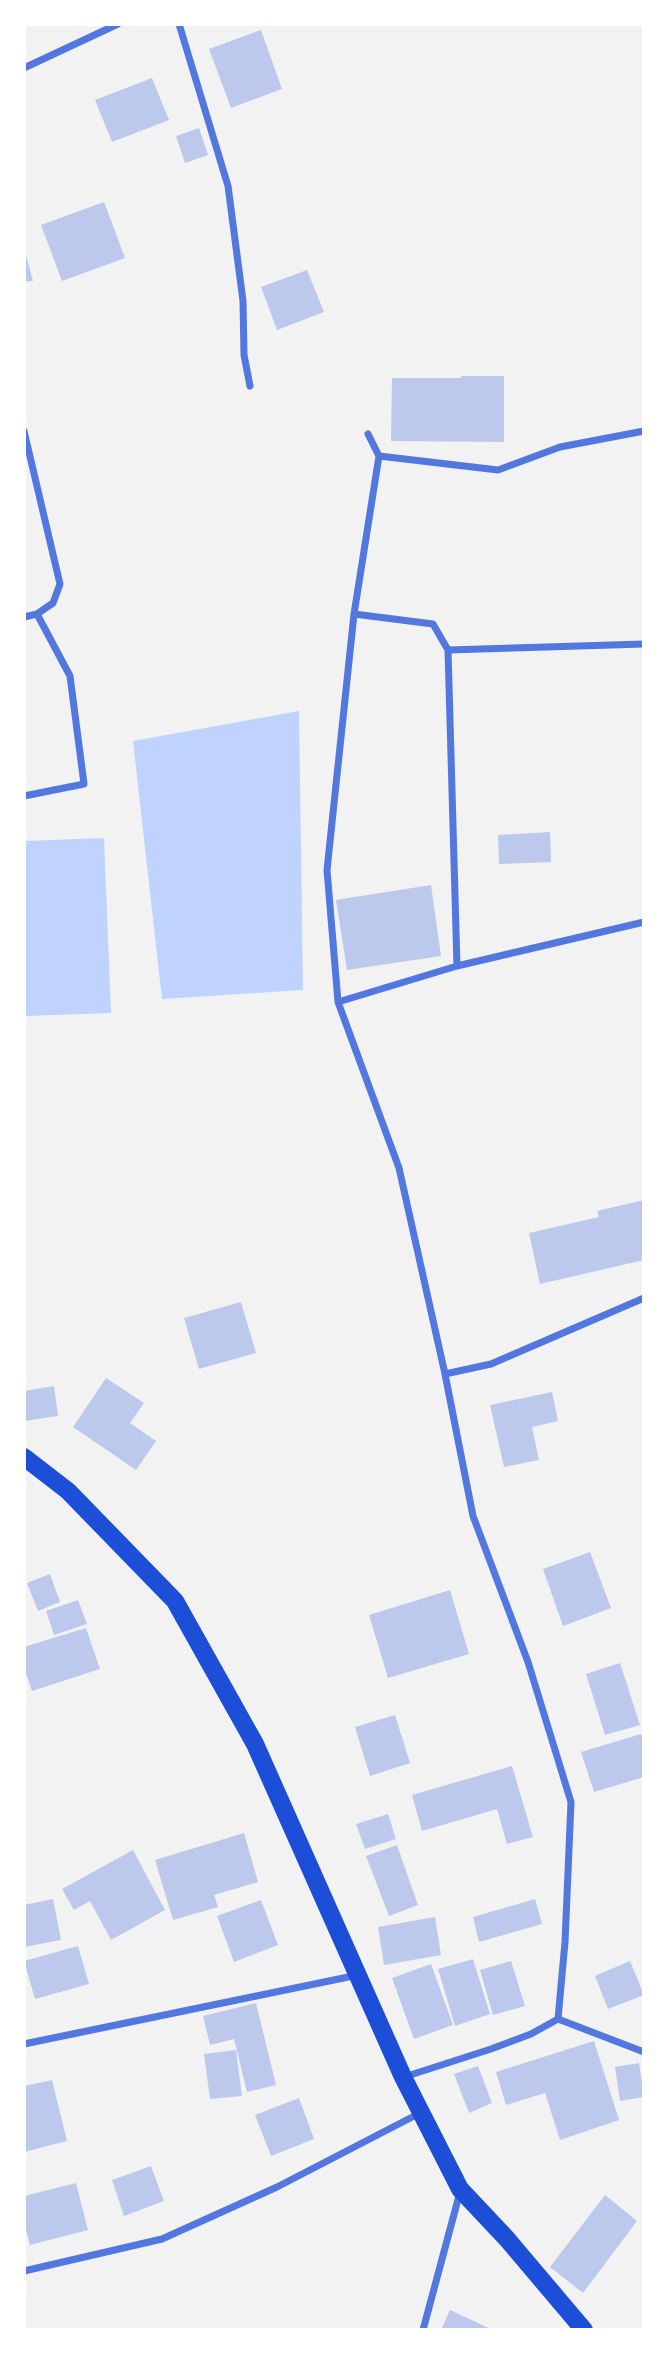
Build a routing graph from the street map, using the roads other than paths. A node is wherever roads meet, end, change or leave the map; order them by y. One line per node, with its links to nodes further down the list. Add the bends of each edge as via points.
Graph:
1 (118, 24): 3 (street)
2 (179, 24): 4 (street, via 228,186)
3 (24, 68)
4 (250, 386)
5 (24, 431): 9 (street, via 60,584 53,603)
6 (643, 431): 8 (street, via 560,447 498,470)
7 (368, 434): 8 (street)
8 (379, 456): 10 (street)
9 (37, 614): 11 (street); 14 (street, via 70,676 84,784)
10 (354, 614): 13 (street, via 433,624); 17 (street, via 327,870)
11 (24, 617)
12 (643, 644): 13 (street)
13 (448, 650): 16 (street)
14 (24, 796)
15 (643, 922): 16 (street)
16 (457, 966): 17 (street)
17 (338, 1002): 19 (street, via 399,1168)
18 (643, 1298): 19 (street, via 491,1364)
19 (445, 1374): 22 (street, via 473,1516 528,1662 571,1802)
20 (24, 1457): 21 (main road, via 68,1491 175,1601 255,1744)
21 (358, 1974): 23 (street); 25 (main road)
22 (558, 2019): 24 (street); 25 (street, via 491,2049)
23 (24, 2044)
24 (643, 2052)
25 (403, 2077): 26 (main road)
26 (421, 2112): 27 (main road); 28 (street, via 277,2187 162,2239)
27 (460, 2189): 29 (street); 30 (main road)
28 (24, 2271)
29 (422, 2329)
30 (584, 2329)

